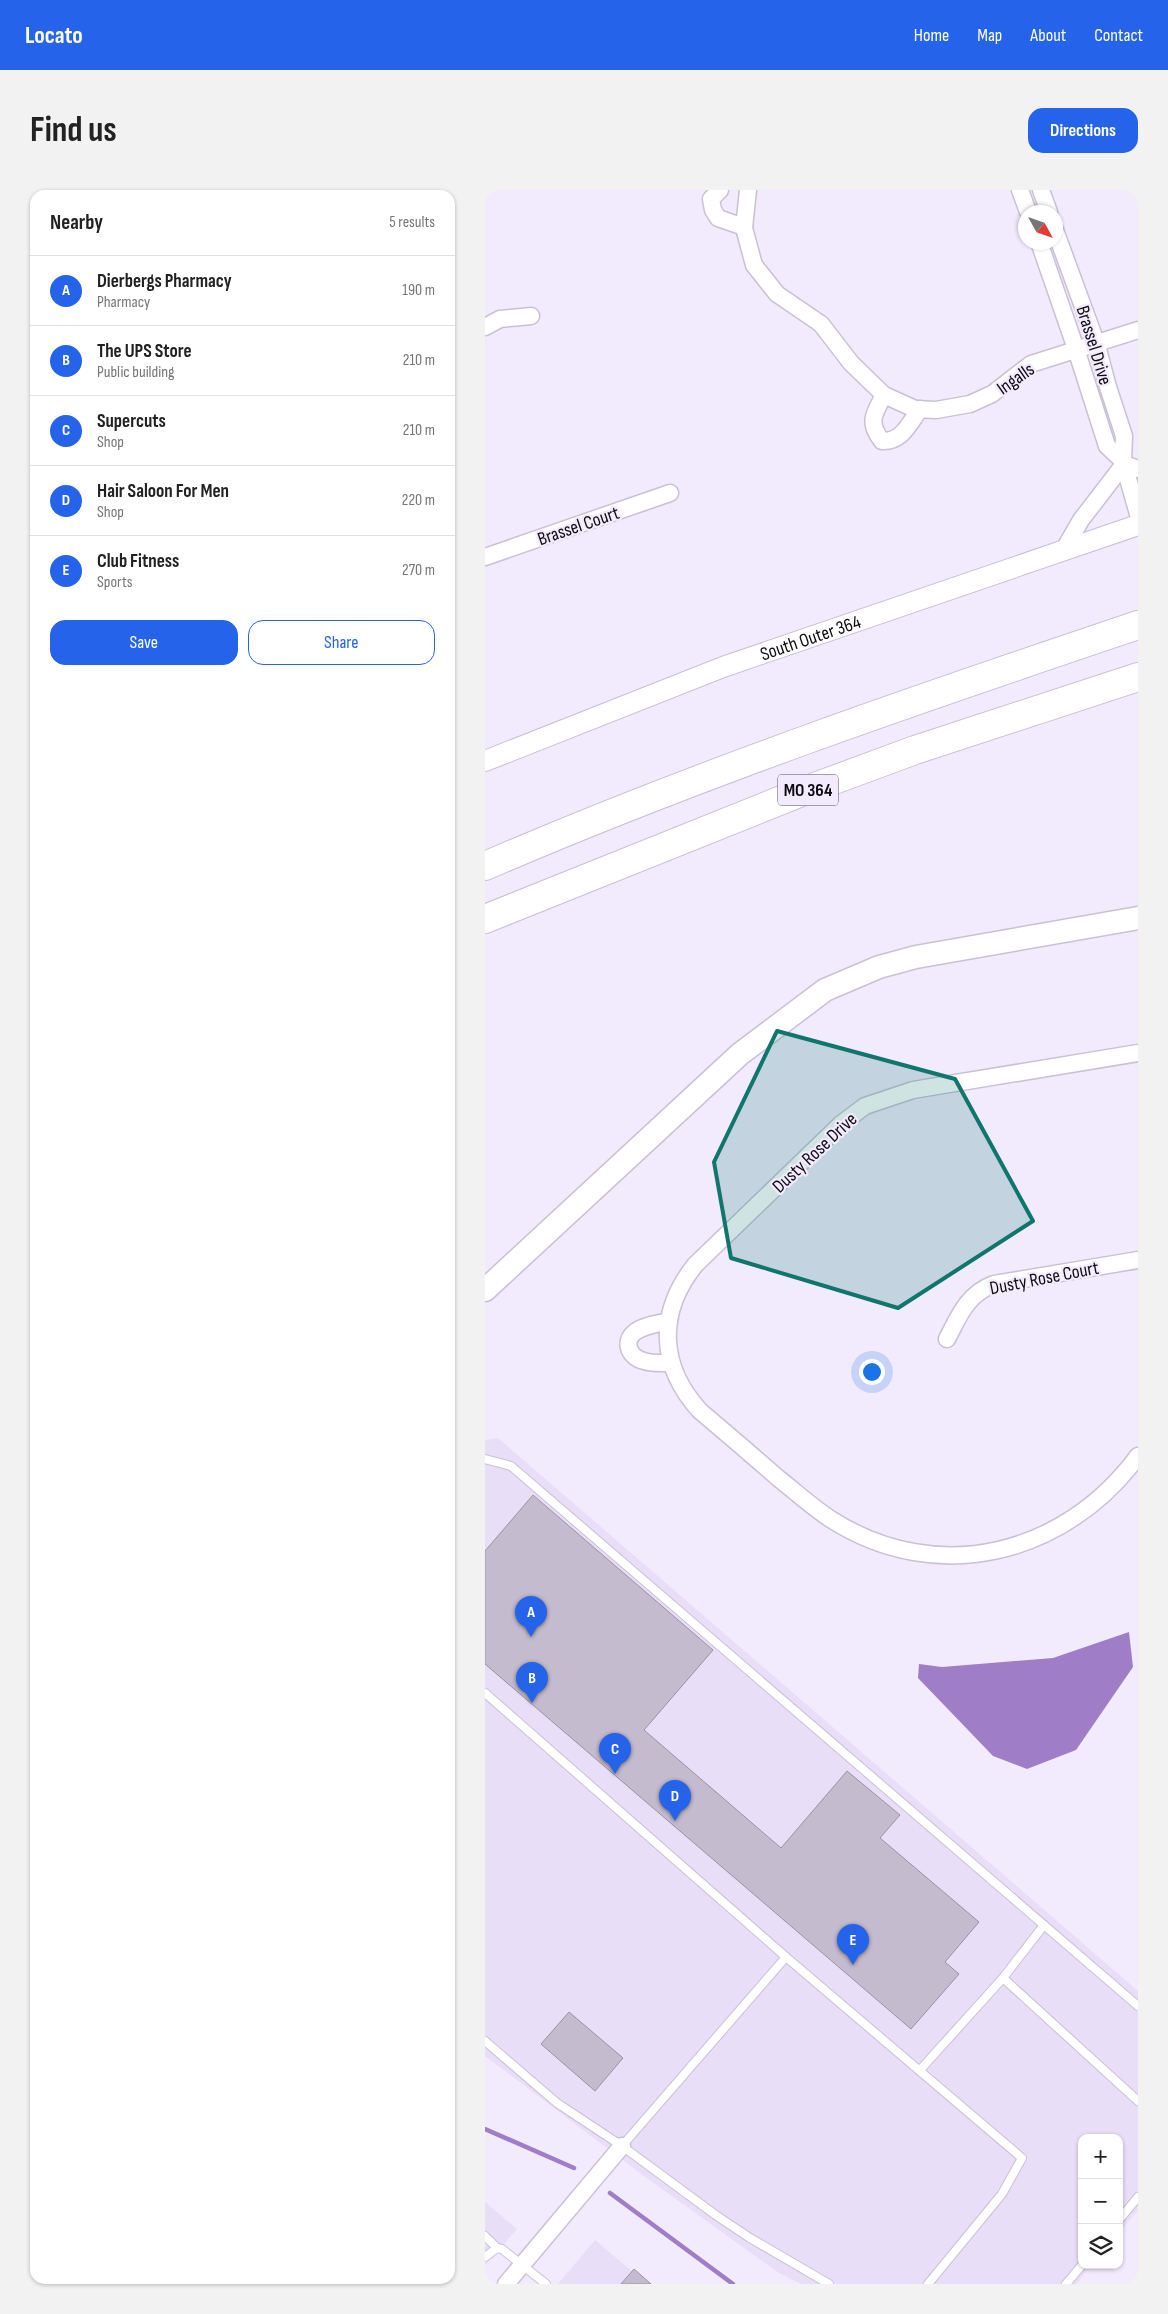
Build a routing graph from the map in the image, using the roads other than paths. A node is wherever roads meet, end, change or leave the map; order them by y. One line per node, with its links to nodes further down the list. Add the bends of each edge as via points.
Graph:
1 (720, 190): 7 (street, via 711,200 718,218)
2 (747, 190): 7 (street, Ingalls)
3 (1020, 190): 5 (street)
4 (1041, 190): 6 (street)
5 (1025, 205)
6 (1046, 205)
7 (744, 226): 15 (street, Ingalls, via 754,266 777,294 821,324 851,363)
8 (1042, 250): 14 (street, Brassel Drive)
9 (1062, 250): 13 (street, Brassel Drive)
10 (531, 316): 11 (street, via 500,319)
11 (485, 327)
12 (1138, 330): 13 (street, Ingalls)
13 (1096, 342): 14 (street, Ingalls); 17 (street, Brassel Drive, via 1124,436)
14 (1077, 349): 16 (street, Ingalls, via 1031,364 992,394 970,404 936,410); 17 (street, Brassel Drive, via 1107,446)
15 (885, 395): 16 (street, Ingalls, via 915,409); 16 (street, via 873,416 874,431 882,441 900,437)
16 (920, 408)
17 (1128, 464): 19 (street, Brassel Drive); 21 (street, via 1081,520)
18 (670, 494): 22 (street, Brassel Court)
19 (1138, 514)
20 (1138, 525): 21 (street, South Outer 364)
21 (1063, 551): 25 (street, South Outer 364, via 723,667)
22 (485, 557)
23 (1138, 625): 26 (highway, MO 364, via 829,731)
24 (1138, 677): 28 (highway, MO 364, via 924,748 804,792)
25 (485, 761)
26 (485, 866)
27 (1138, 918): 31 (main road, via 916,956 879,967 825,990 739,1054)
28 (485, 919)
29 (1138, 1053): 32 (street, Dusty Rose Drive, via 913,1090 865,1106 841,1124 695,1265 675,1297)
30 (1138, 1260): 33 (street, Dusty Rose Court, via 980,1289 964,1306)
31 (485, 1290)
32 (669, 1322): 34 (street, Dusty Rose Drive); 34 (street, via 635,1332 629,1338 628,1346 630,1352 642,1361)
33 (947, 1340)
34 (671, 1363): 35 (street, Dusty Rose Drive, via 685,1395 700,1411 812,1506 869,1540 907,1551 973,1554 1032,1540 1092,1507)
35 (1138, 1456)
36 (485, 1459): 38 (lane, via 511,1466)
37 (485, 1693): 39 (lane)
38 (1044, 1925): 40 (lane); 41 (lane)
39 (786, 1957): 43 (lane); 45 (lane)
40 (1003, 1978): 43 (lane); 44 (lane)
41 (1138, 2006)
42 (485, 2041): 45 (lane, via 557,2103)
43 (920, 2070): 56 (lane, via 1022,2158 1002,2194)
44 (1138, 2101)
45 (622, 2146): 51 (street); 55 (lane, via 750,2238)
46 (1138, 2197): 47 (lane)
47 (1123, 2215)
48 (485, 2236): 49 (lane)
49 (497, 2248): 50 (lane); 51 (lane)
50 (485, 2256)
51 (523, 2264): 53 (street); 54 (lane)
52 (1079, 2269): 57 (lane)
53 (506, 2284)
54 (546, 2284)
55 (829, 2284)
56 (928, 2284)
57 (1066, 2284)

